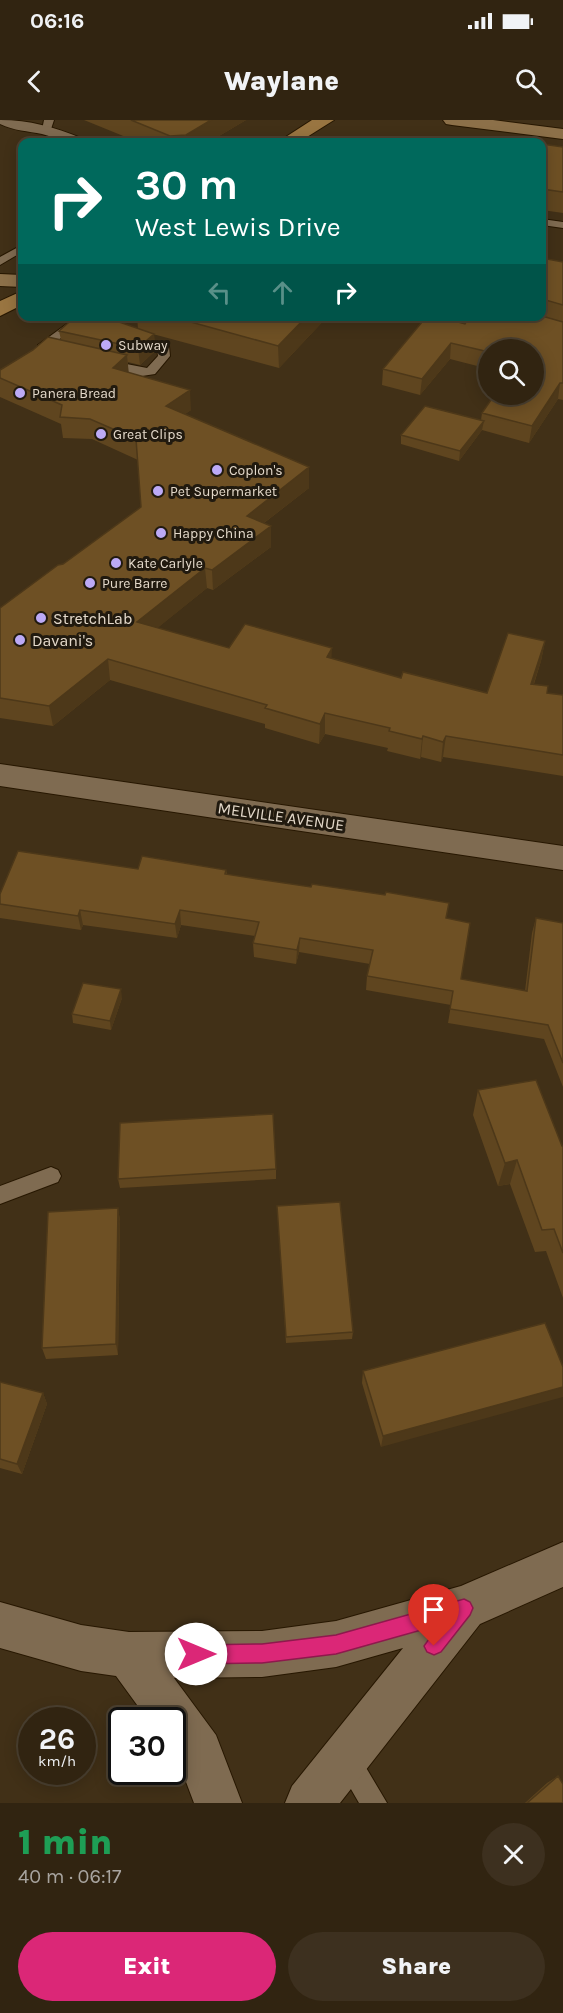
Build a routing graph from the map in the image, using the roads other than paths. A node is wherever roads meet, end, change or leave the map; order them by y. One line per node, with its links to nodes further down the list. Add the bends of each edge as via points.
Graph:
1 (5, 120): 4 (street, via 16,125)
2 (325, 120): 7 (main road)
3 (452, 120): 5 (main road)
4 (48, 125): 6 (street)
5 (563, 134)
6 (69, 138)
7 (294, 138)
8 (546, 223): 9 (lane)
9 (563, 225)
10 (18, 251): 11 (lane)
11 (0, 262)
12 (0, 280): 13 (main road)
13 (18, 281)
14 (18, 299): 15 (main road)
15 (0, 310)
16 (78, 321): 19 (lane, via 44,345)
17 (84, 321): 18 (lane)
18 (105, 325): 20 (lane, via 163,346 164,356 151,371 142,372)
19 (62, 354)
20 (96, 362)
21 (0, 775): 22 (street, MELVILLE AVENUE)
22 (563, 858)
23 (51, 1176): 24 (lane)
24 (0, 1195)
25 (563, 1564): 26 (street)
26 (464, 1608): 28 (street, via 336,1644 262,1654); 29 (street)
27 (0, 1625): 28 (street, via 81,1648)
28 (129, 1655): 30 (street, via 199,1752)
29 (345, 1757): 31 (street); 32 (lane)
30 (218, 1803)
31 (309, 1803)
32 (374, 1803)

